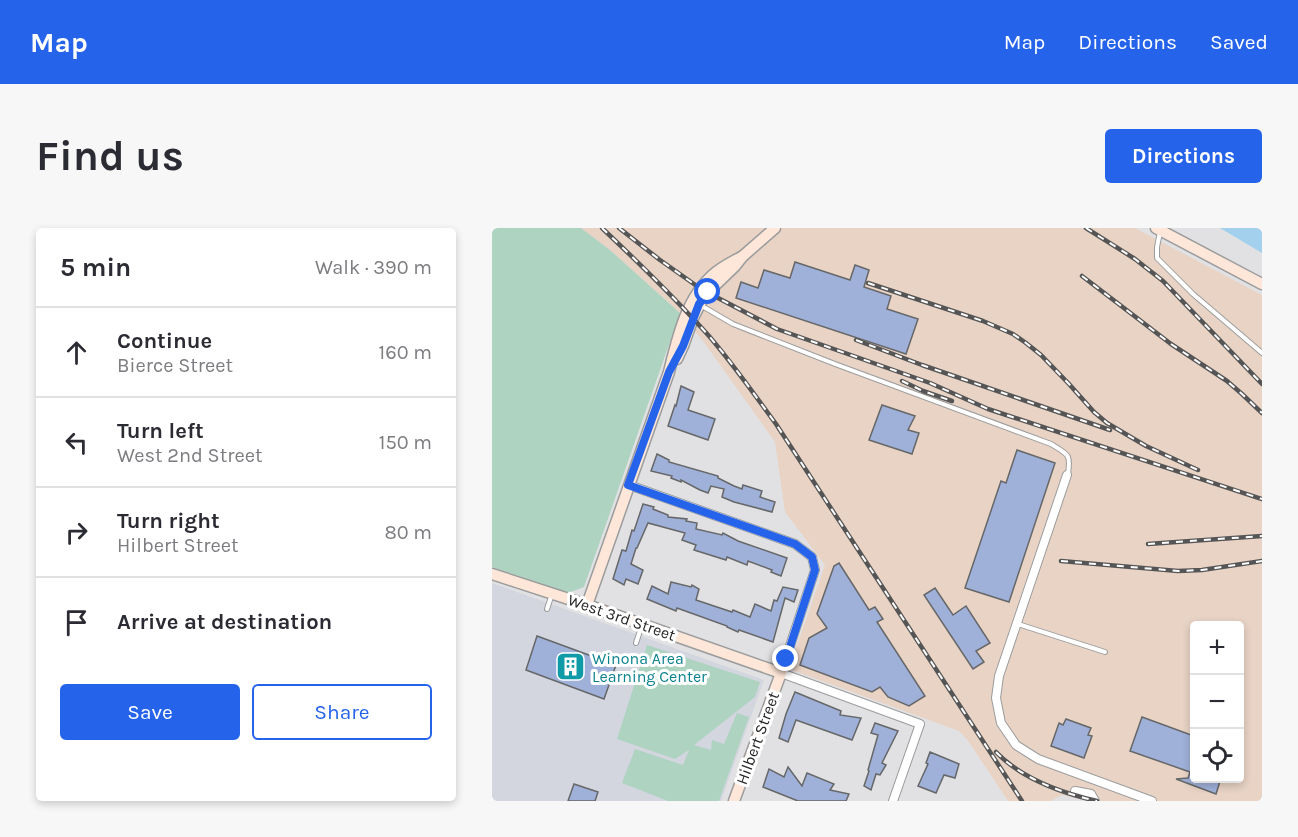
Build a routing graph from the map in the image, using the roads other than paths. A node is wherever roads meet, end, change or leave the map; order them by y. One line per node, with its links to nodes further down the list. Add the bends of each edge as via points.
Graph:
1 (775, 228): 4 (street, via 743,256 720,269 701,288)
2 (1158, 229): 3 (street); 5 (lane, via 1157,258)
3 (1262, 284)
4 (696, 302): 6 (lane, via 743,328 1051,444 1068,455); 7 (street, via 683,346 669,372)
5 (1262, 353)
6 (1068, 475): 13 (street)
7 (628, 485): 10 (street); 16 (street, Hilbert Street, via 795,544 812,557 815,570)
8 (492, 574): 9 (street, West 3rd Street)
9 (552, 594): 10 (street, West 3rd Street); 11 (lane)
10 (587, 605): 12 (street, West 3rd Street)
11 (547, 609)
12 (642, 624): 14 (lane); 16 (street, West 3rd Street)
13 (1017, 624): 15 (lane); 21 (street, via 999,676 996,698 1001,723 1016,746 1038,759)
14 (636, 643)
15 (1105, 652)
16 (781, 673): 18 (street, Hilbert Street); 19 (street, West 3rd Street, via 920,724)
17 (1075, 791): 20 (street, via 1091,794)
18 (736, 800)
19 (893, 801)
20 (1095, 801)
21 (1152, 801)

